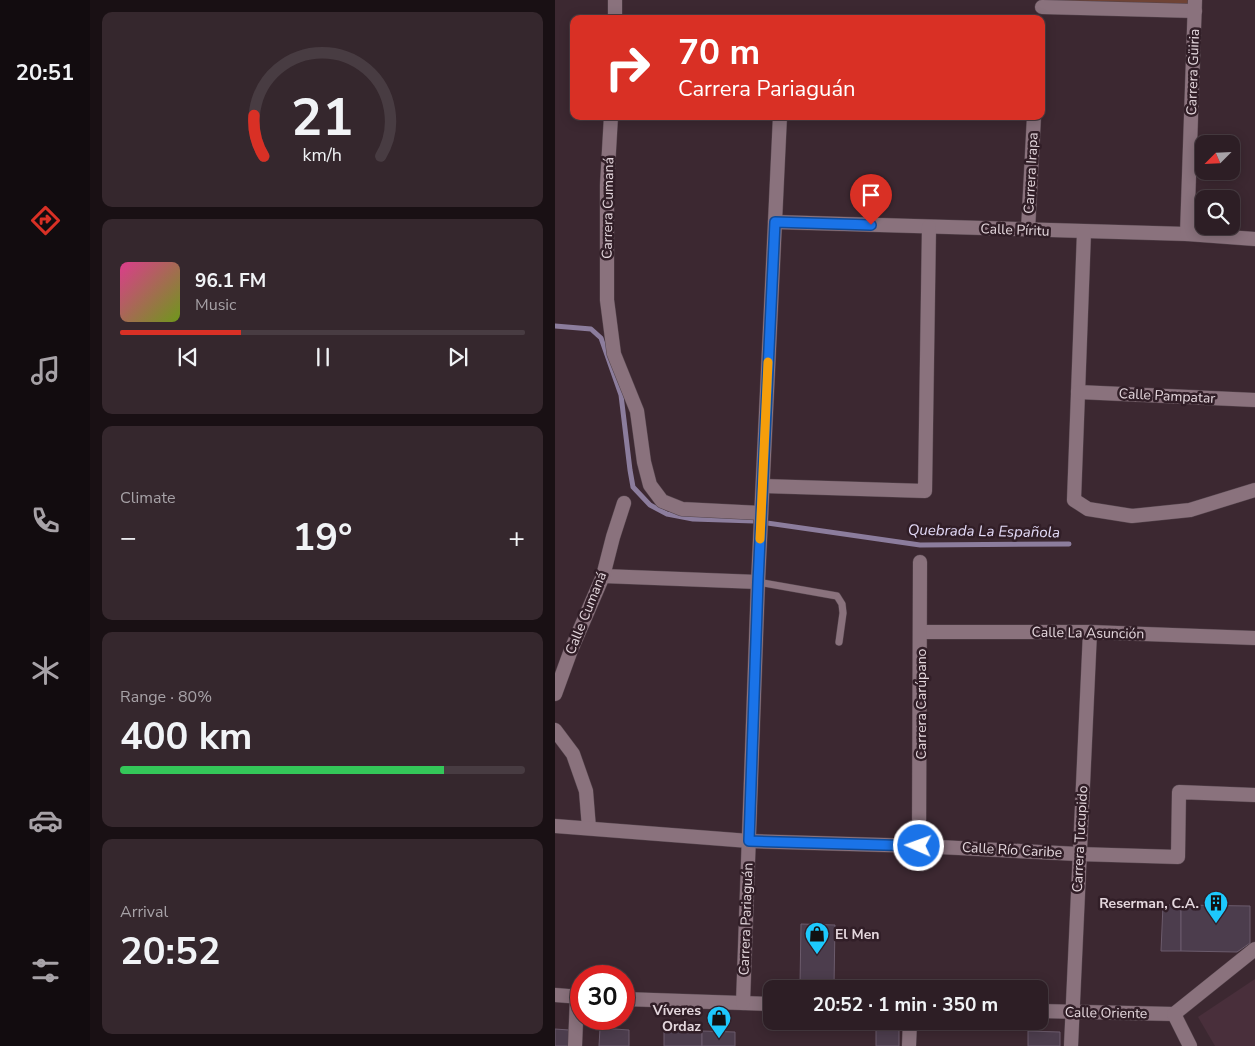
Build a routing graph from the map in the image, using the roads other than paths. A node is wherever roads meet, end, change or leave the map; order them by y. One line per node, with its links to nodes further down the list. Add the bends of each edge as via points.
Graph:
1 (615, 0): 4 (street)
2 (1195, 5): 3 (street); 12 (street, Carrera Güiria)
3 (1042, 9)
4 (615, 15)
5 (611, 120): 19 (street, Carrera Cumaná, via 607,300 615,354 637,411 650,485 662,501 682,509)
6 (780, 120): 8 (street, Carrera Pariaguán)
7 (1034, 120): 10 (street, Carrera Irapa)
8 (775, 222): 9 (street, Calle Píritu); 16 (street, Carrera Pariaguán)
9 (929, 227): 10 (street, Calle Píritu); 16 (street, via 925,491)
10 (1028, 230): 11 (street, Calle Píritu)
11 (1084, 232): 12 (street, Calle Píritu); 14 (street)
12 (1187, 234): 13 (street, Calle Píritu)
13 (1255, 239)
14 (1078, 392): 15 (street, Calle Pampatar); 17 (street, via 1074,500 1088,509 1132,516 1190,510)
15 (1255, 400)
16 (763, 486): 19 (street, Carrera Pariaguán)
17 (1255, 490)
18 (624, 503): 21 (street, Calle Cumaná)
19 (761, 514): 22 (street, Carrera Pariaguán)
20 (920, 562): 23 (street, Carrera Carúpano)
21 (603, 576): 22 (street); 27 (street, Calle Cumaná)
22 (758, 582): 26 (lane, via 837,596 843,613); 32 (street, Carrera Pariaguán)
23 (921, 632): 24 (street, Calle La Asunción); 33 (street, Carrera Carúpano)
24 (1090, 632): 25 (street, Calle La Asunción); 34 (street, Carrera Tucupido)
25 (1255, 638)
26 (839, 642)
27 (555, 694)
28 (555, 730): 31 (street, via 573,754 586,791)
29 (1255, 795): 34 (street, Calle Río Caribe, via 1179,792 1178,857)
30 (555, 826): 31 (street, Calle Río Caribe)
31 (589, 828): 32 (street, Calle Río Caribe)
32 (749, 841): 33 (street, Calle Río Caribe); 39 (street, Carrera Pariaguán)
33 (919, 846): 34 (street, Calle Río Caribe)
34 (1079, 854): 42 (street, Carrera Tucupido)
35 (1255, 949): 43 (street)
36 (555, 995): 37 (street)
37 (570, 996)
38 (635, 999): 39 (street)
39 (743, 1003): 40 (street)
40 (763, 1004)
41 (1048, 1011): 42 (street, Calle Oriente)
42 (1072, 1012): 43 (street, Calle Oriente); 48 (street, Carrera Tucupido)
43 (1174, 1014): 49 (street)
44 (576, 1030): 46 (street)
45 (910, 1030): 47 (street)
46 (575, 1046)
47 (909, 1046)
48 (1071, 1046)
49 (1190, 1046)

